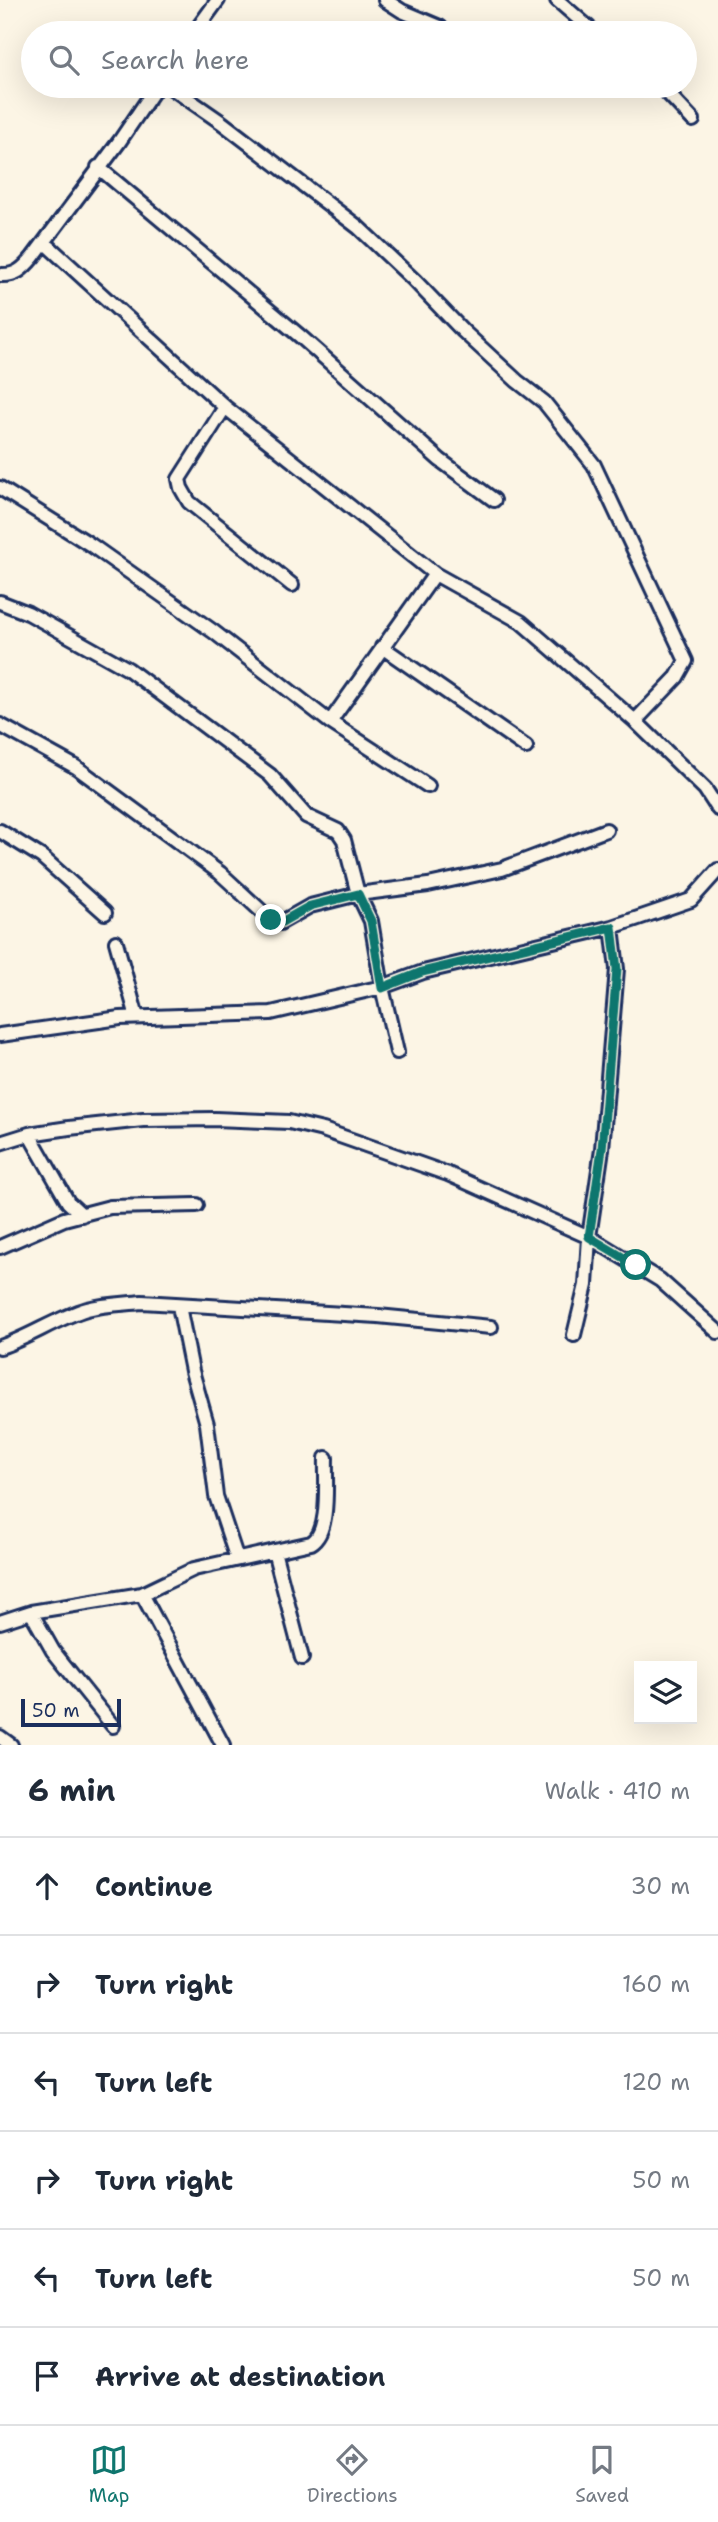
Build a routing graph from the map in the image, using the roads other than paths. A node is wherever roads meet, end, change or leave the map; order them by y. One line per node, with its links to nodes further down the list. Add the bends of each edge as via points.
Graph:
1 (218, 0): 4 (street)
2 (385, 0): 5 (street)
3 (557, 0): 6 (street)
4 (203, 21)
5 (427, 21)
6 (581, 21)
7 (149, 98): 11 (street)
8 (187, 98): 21 (street, via 358,227 517,382 544,402 594,465 687,661)
9 (672, 98): 10 (street)
10 (692, 120)
11 (98, 167): 12 (street); 16 (street, via 440,460)
12 (44, 242): 13 (street, via 23,269 11,276); 14 (street)
13 (0, 275)
14 (225, 407): 17 (street); 18 (street, via 179,478 181,488 189,502)
15 (0, 488): 22 (street, via 91,545 214,632)
16 (494, 500)
17 (435, 574): 20 (street); 21 (street, via 521,622)
18 (292, 585)
19 (0, 602): 30 (street, via 128,669 270,775 306,816 344,839)
20 (382, 648): 22 (street); 24 (street)
21 (635, 721): 26 (street, via 705,789)
22 (330, 722): 25 (street)
23 (0, 725): 30 (street, via 76,767 220,873 271,920 280,923 310,906)
24 (526, 747)
25 (428, 786)
26 (718, 809)
27 (0, 831): 31 (street, via 42,857)
28 (606, 831): 30 (street, via 502,869)
29 (718, 870): 32 (street, via 691,900)
30 (358, 894): 34 (street, via 371,921)
31 (106, 913)
32 (612, 927): 34 (street, via 422,972); 42 (street, via 617,969 602,1149)
33 (116, 942): 35 (street)
34 (382, 988): 35 (street, via 262,1014); 37 (street)
35 (137, 1017): 36 (street)
36 (0, 1035)
37 (397, 1052)
38 (29, 1134): 39 (street); 41 (street, via 68,1202); 42 (street, via 143,1120 289,1122 448,1174)
39 (0, 1143)
40 (197, 1205): 41 (street, via 110,1207)
41 (82, 1215): 43 (street)
42 (589, 1237): 46 (street, via 660,1280); 47 (street, via 586,1285)
43 (0, 1247)
44 (180, 1306): 45 (street); 48 (street, via 142,1302 86,1310); 51 (street, via 207,1424 216,1496)
45 (491, 1327)
46 (718, 1332)
47 (574, 1335)
48 (0, 1347)
49 (326, 1458): 50 (street, via 321,1532 311,1543)
50 (274, 1551): 51 (street); 55 (street)
51 (237, 1559): 52 (street, via 194,1569)
52 (142, 1594): 53 (street); 59 (street)
53 (31, 1612): 54 (street); 56 (street, via 52,1651)
54 (0, 1622)
55 (302, 1658)
56 (113, 1726)
57 (0, 1737): 58 (street)
58 (11, 1745)
59 (223, 1745)

